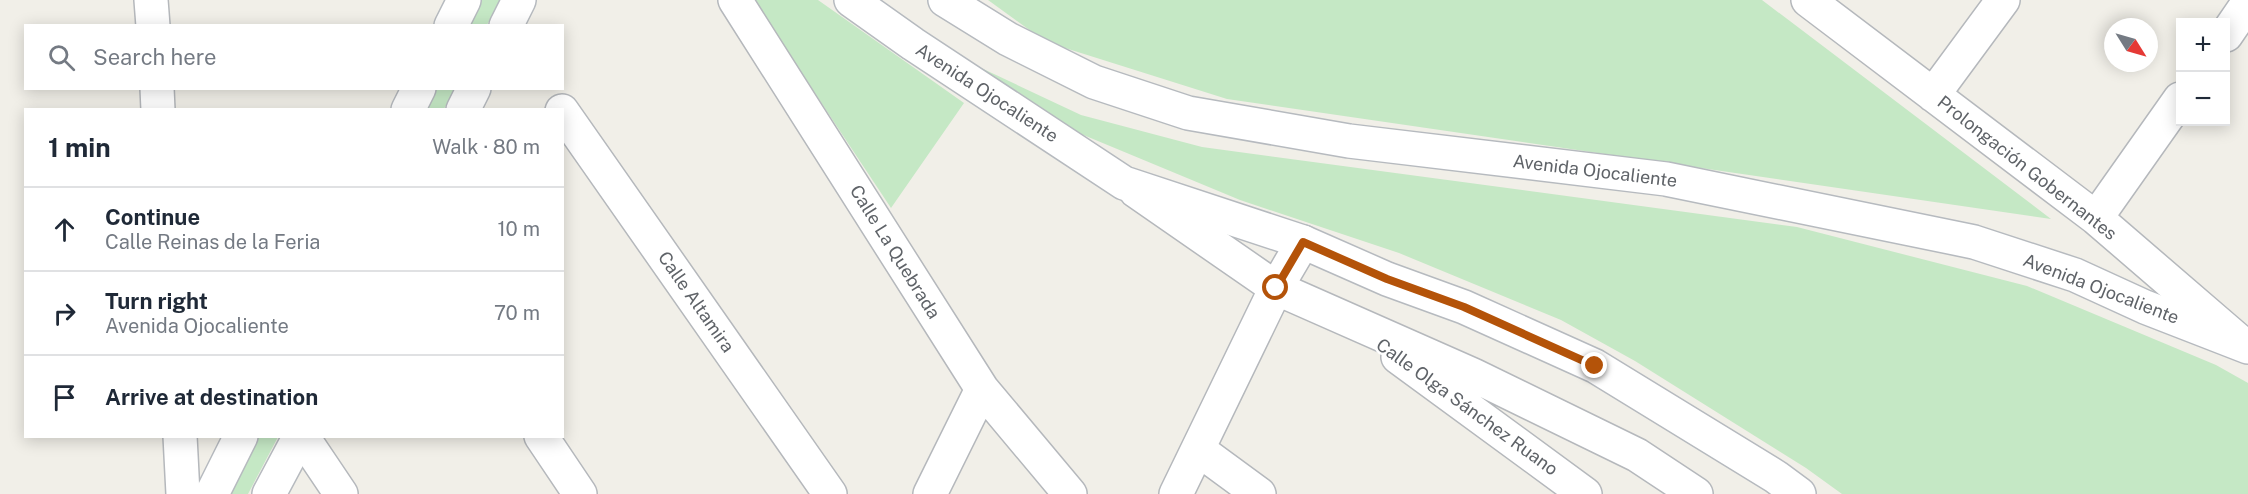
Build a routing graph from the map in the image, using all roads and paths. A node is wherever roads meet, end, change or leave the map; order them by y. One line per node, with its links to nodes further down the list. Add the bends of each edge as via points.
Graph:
1 (151, 0): 10 (street)
2 (464, 0): 11 (street)
3 (519, 0): 12 (street)
4 (735, 0): 31 (street, Calle La Quebrada)
5 (851, 0): 25 (street, Avenida Ojocaliente)
6 (945, 0): 30 (street, Avenida Ojocaliente, via 1008,39 1094,82 1188,113 1349,141 1666,179 1974,242 2074,275 2145,307)
7 (1808, 0): 18 (street, Prolongación Gobernantes)
8 (2003, 0): 18 (street)
9 (2248, 3): 13 (street)
10 (153, 24)
11 (452, 24)
12 (508, 24)
13 (2230, 29)
14 (157, 90): 20 (street)
15 (418, 90): 21 (street)
16 (473, 90): 22 (street)
17 (548, 90): 23 (street, Calle Altamira)
18 (1933, 95): 26 (street, Prolongación Gobernantes)
19 (2176, 106): 26 (street)
20 (158, 108)
21 (409, 108)
22 (464, 108)
23 (561, 108)
24 (564, 113): 43 (street, Calle Altamira)
25 (1124, 183): 27 (street, Avenida Ojocaliente); 28 (street, Avenida Ojocaliente)
26 (2096, 218): 30 (street, Prolongación Gobernantes)
27 (1303, 242): 28 (street); 50 (street, Avenida Ojocaliente, via 1464,307 1595,366)
28 (1276, 288): 29 (street, Avenida Ojocaliente); 37 (street)
29 (1348, 320): 48 (street, Calle Olga Sánchez Ruano); 49 (street, Avenida Ojocaliente, via 1473,375 1637,455)
30 (2246, 341)
31 (982, 389): 44 (street); 45 (street, Calle La Quebrada)
32 (180, 438): 38 (street)
33 (240, 438): 39 (street)
34 (300, 438): 40 (street)
35 (302, 438): 41 (street)
36 (543, 438): 42 (street)
37 (1198, 450): 46 (street); 47 (street)
38 (183, 494)
39 (212, 494)
40 (269, 494)
41 (341, 494)
42 (580, 494)
43 (830, 494)
44 (930, 494)
45 (1070, 494)
46 (1176, 494)
47 (1258, 494)
48 (1585, 494)
49 (1696, 494)
50 (1799, 494)

